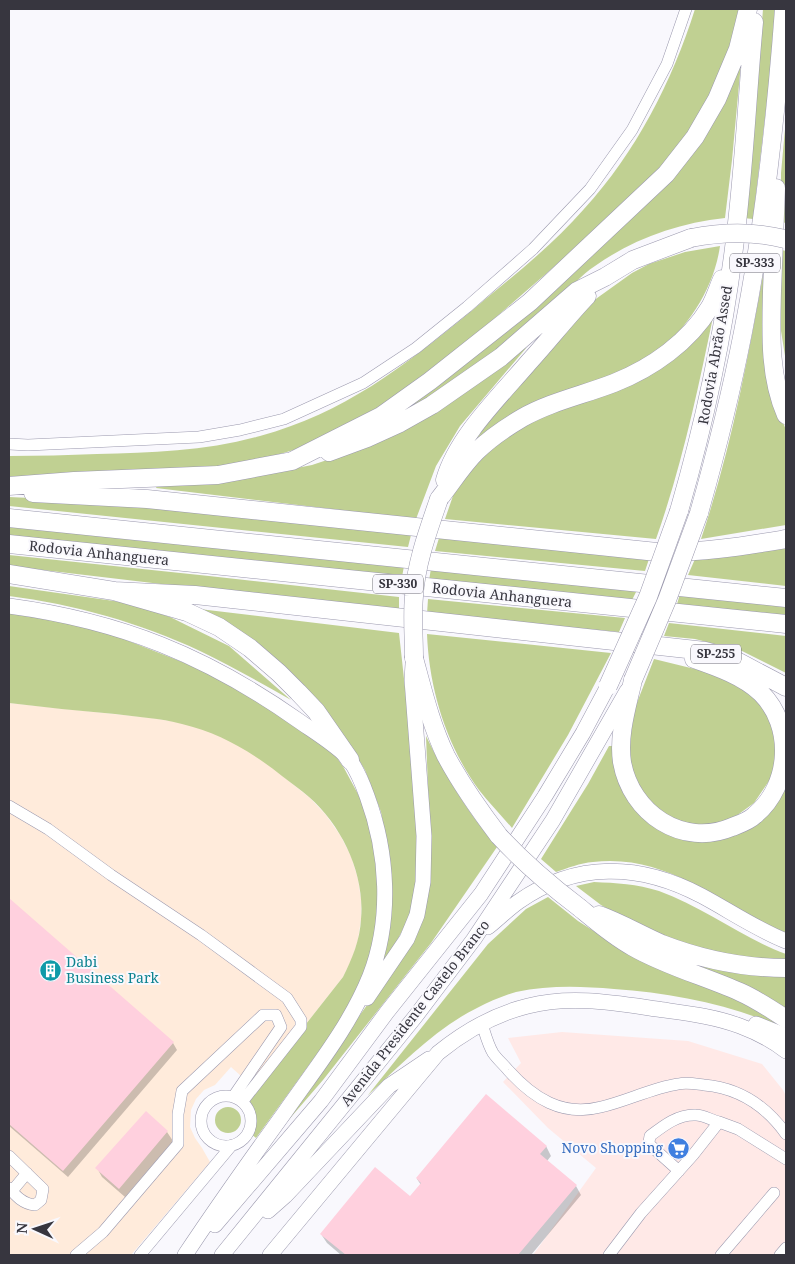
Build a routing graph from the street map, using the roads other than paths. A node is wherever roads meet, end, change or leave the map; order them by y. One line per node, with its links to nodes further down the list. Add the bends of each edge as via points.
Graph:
1 (686, 9): 12 (street, via 667,64 632,130 590,190 533,249 416,348 363,382 284,419 240,430 199,437)
2 (748, 9): 13 (highway, via 738,49 717,99 695,137 666,174 530,302 430,382 381,416)
3 (755, 9): 7 (highway, Rodovia Abrão Assed / SP-333)
4 (784, 9): 5 (highway, Rodovia Abrão Assed / SP-333)
5 (779, 70): 9 (highway); 27 (highway, Rodovia Abrão Assed / SP-333, bridge, via 765,201 744,332 722,429 699,513)
6 (786, 239): 8 (highway, bridge, via 739,233 691,238 633,260)
7 (734, 248): 16 (highway, via 711,306 670,351 633,375 542,408 508,426 475,452); 28 (highway, Rodovia Abrão Assed / SP-333, bridge, via 713,378 698,445 679,511 648,597)
8 (605, 278): 13 (highway, via 577,291 501,357 432,406 367,438); 16 (highway, via 487,410 451,463)
9 (772, 340): 10 (highway); 11 (highway, via 774,376)
10 (786, 386)
11 (786, 415)
12 (9, 444)
13 (292, 462): 14 (highway, via 218,475)
14 (9, 486)
15 (9, 492): 18 (highway, via 147,499 658,552 723,550)
16 (439, 499): 26 (highway, bridge, via 416,578)
17 (9, 518): 22 (highway, Rodovia Anhanguera / SP-330)
18 (786, 538)
19 (9, 544): 24 (highway, Rodovia Anhanguera / SP-330)
20 (9, 574): 21 (highway)
21 (114, 590): 25 (highway, via 205,596); 30 (highway, via 187,612 219,627 250,648 316,711)
22 (786, 598)
23 (9, 606): 30 (main road, via 107,625 211,666 323,738)
24 (786, 624)
25 (638, 644): 27 (highway, Rodovia Abrão Assed, via 722,669 768,701 782,733 783,762 778,785 754,816 717,832 696,833 667,825 642,806 627,780 621,751 622,727); 29 (highway, SP-255, via 705,651 726,657)
26 (414, 658): 32 (highway, bridge, via 446,756 484,817 519,858); 40 (main road, via 412,680 424,836 420,900 402,949)
27 (633, 680): 33 (main road, Avenida Presidente Castelo Branco, via 558,812)
28 (608, 686): 58 (main road, Avenida Presidente Castelo Branco, via 545,796 480,894 321,1101)
29 (786, 687)
30 (350, 760): 40 (main road, via 366,792 378,833 385,875 384,908 370,975)
31 (9, 806): 43 (street, via 48,829 287,998 301,1020 301,1027)
32 (580, 908): 35 (highway, via 686,952 741,964); 37 (highway, via 608,932 633,947 740,992)
33 (474, 939): 34 (main road, via 534,892 564,878 609,870 641,874 701,895 758,929); 53 (main road, Avenida Presidente Castelo Branco)
34 (786, 941)
35 (786, 968)
36 (717, 1019): 38 (main road, via 619,1004 564,1001 527,1006); 39 (main road, via 756,1024); 41 (main road, via 754,1031)
37 (786, 1019)
38 (482, 1024): 42 (main road); 45 (street, via 493,1052 513,1076 533,1095 548,1103 565,1109 583,1110 600,1108 677,1084 714,1086 727,1088 752,1100 772,1116)
39 (786, 1036)
40 (335, 1041): 57 (main road)
41 (786, 1051)
42 (438, 1053): 53 (main road, via 390,1086 285,1196); 60 (main road)
43 (238, 1100): 46 (street, via 250,1114 250,1130 246,1137); 46 (street, via 225,1096 217,1098 204,1109 204,1133 216,1144); 55 (street, via 281,1027 276,1015 263,1015 182,1091 178,1144 103,1232)
44 (718, 1122): 48 (street, via 738,1130); 49 (street); 49 (street, via 690,1115 673,1120 650,1136 650,1145)
45 (786, 1134)
46 (232, 1145): 56 (street)
47 (9, 1157): 50 (street)
48 (786, 1159)
49 (679, 1171): 61 (street)
50 (26, 1173): 51 (street); 51 (street, via 43,1189 35,1205 21,1200)
51 (10, 1189)
52 (774, 1193): 62 (street)
53 (237, 1238): 59 (main road, Avenida Presidente Castelo Branco)
54 (786, 1248): 63 (street)
55 (76, 1255)
56 (140, 1255)
57 (185, 1255)
58 (189, 1255)
59 (222, 1255)
60 (270, 1255)
61 (609, 1255)
62 (721, 1255)
63 (780, 1255)

